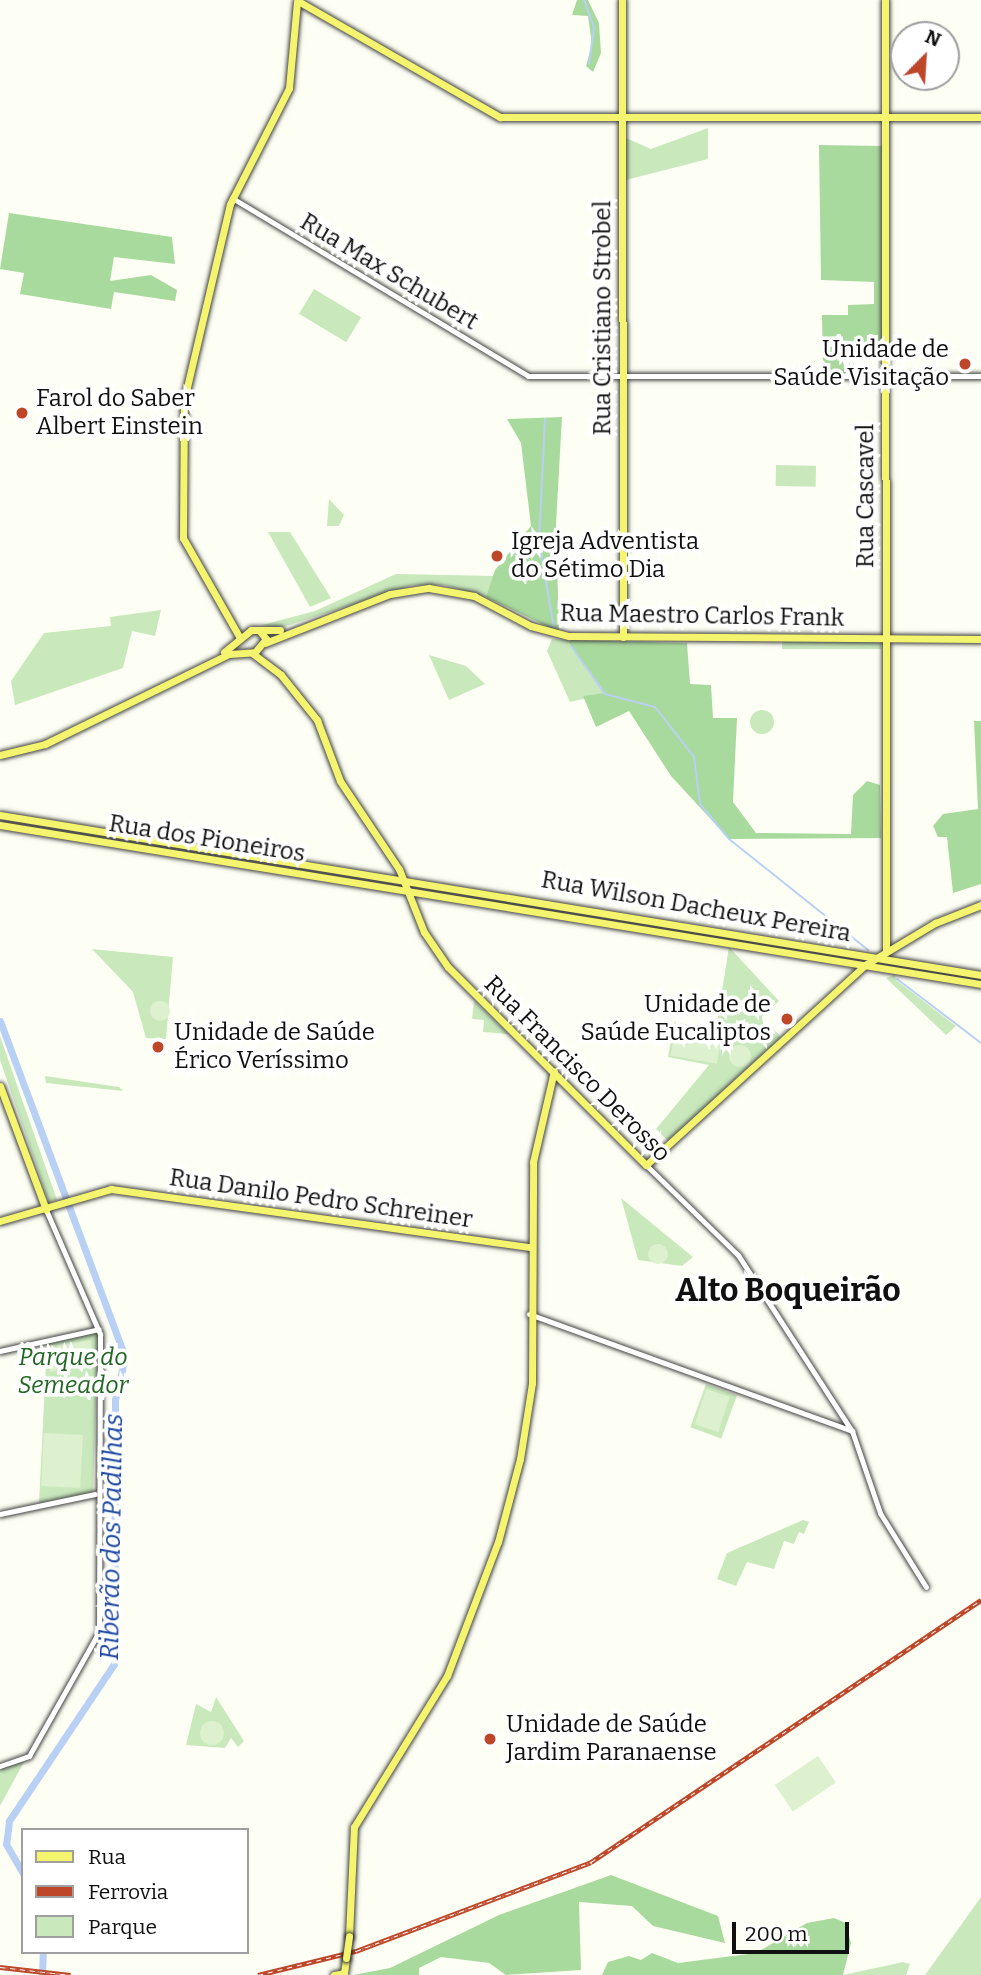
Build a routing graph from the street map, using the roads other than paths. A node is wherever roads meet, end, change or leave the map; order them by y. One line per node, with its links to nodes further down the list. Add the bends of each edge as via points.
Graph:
1 (622, 0): 4 (main road, Rua Cristiano Strobel)
2 (885, 0): 5 (main road, Rua Cascavel)
3 (298, 1): 4 (main road, via 489,114); 7 (main road, via 278,108)
4 (622, 117): 5 (main road); 10 (main road, Rua Cristiano Strobel)
5 (885, 117): 6 (main road); 8 (main road, Rua Cascavel)
6 (981, 117)
7 (232, 198): 10 (street, Rua Max Schubert, via 528,376); 11 (main road, via 186,385 181,473 183,538)
8 (885, 376): 9 (street); 10 (street); 15 (main road, Rua Cascavel)
9 (981, 376)
10 (622, 377): 14 (main road, Rua Cristiano Strobel)
11 (218, 600): 13 (main road); 17 (main road)
12 (311, 624): 13 (main road, Rua Maestro Carlos Frank); 14 (main road, Rua Maestro Carlos Frank, via 390,594 437,588 481,599 548,632); 18 (main road, Rua Maestro Carlos Frank)
13 (255, 630): 17 (main road); 18 (main road, Rua Francisco Derosso)
14 (622, 637): 15 (main road, Rua Maestro Carlos Frank)
15 (885, 638): 16 (main road, Rua Maestro Carlos Frank); 44 (main road, Rua Cascavel)
16 (981, 639)
17 (239, 640): 19 (main road, Rua Francisco Derosso); 20 (main road)
18 (264, 644): 19 (main road, Rua Maestro Carlos Frank); 21 (main road, Rua Francisco Derosso)
19 (249, 652): 20 (main road, Rua Maestro Carlos Frank); 21 (main road, Rua Francisco Derosso)
20 (204, 664): 22 (main road, via 56,739)
21 (281, 675): 33 (main road, Rua Francisco Derosso, via 317,720 340,781)
22 (0, 755)
23 (0, 815): 24 (main road, Rua dos Pioneiros)
24 (18, 818): 25 (main road, Rua dos Pioneiros); 27 (main road)
25 (30, 820): 28 (main road); 29 (main road, Rua dos Pioneiros)
26 (0, 825): 27 (main road, Rua dos Pioneiros)
27 (16, 828): 28 (main road, Rua dos Pioneiros)
28 (28, 830): 30 (main road, Rua dos Pioneiros)
29 (234, 853): 30 (main road); 31 (main road, Rua dos Pioneiros)
30 (233, 862): 32 (main road, Rua dos Pioneiros)
31 (337, 870): 32 (main road); 33 (main road, Rua dos Pioneiros)
32 (334, 878): 35 (main road, Rua dos Pioneiros)
33 (404, 881): 34 (main road, Rua Wilson Dacheux Pereira); 35 (main road, Rua Francisco Derosso)
34 (464, 890): 36 (main road); 38 (main road, Rua Wilson Dacheux Pereira)
35 (408, 891): 36 (main road, Rua Wilson Dacheux Pereira); 54 (main road, Rua Francisco Derosso, via 448,967)
36 (462, 900): 40 (main road, Rua Wilson Dacheux Pereira)
37 (981, 905): 44 (main road)
38 (603, 913): 39 (main road, Rua Wilson Dacheux Pereira); 40 (main road)
39 (616, 915): 41 (main road); 42 (main road, Rua Wilson Dacheux Pereira)
40 (601, 922): 41 (main road, Rua Wilson Dacheux Pereira)
41 (615, 924): 43 (main road, Rua Wilson Dacheux Pereira)
42 (775, 941): 43 (main road); 45 (main road, Rua Wilson Dacheux Pereira)
43 (773, 950): 47 (main road, Rua Wilson Dacheux Pereira)
44 (888, 950): 45 (main road); 46 (main road, Rua Cascavel)
45 (875, 957): 46 (main road, Rua Wilson Dacheux Pereira); 49 (main road)
46 (892, 960): 48 (main road, Rua Wilson Dacheux Pereira)
47 (852, 963): 49 (main road, Rua Wilson Dacheux Pereira); 51 (main road)
48 (910, 963): 50 (main road); 52 (main road, Rua Wilson Dacheux Pereira)
49 (864, 965): 50 (main road, Rua Wilson Dacheux Pereira); 51 (main road)
50 (908, 972): 53 (main road, Rua Wilson Dacheux Pereira)
51 (855, 973): 57 (main road)
52 (981, 975)
53 (981, 984)
54 (554, 1071): 57 (main road, Rua Francisco Derosso); 60 (main road, via 533,1162)
55 (1, 1083): 56 (main road)
56 (3, 1095): 58 (main road)
57 (646, 1165): 64 (street, Rua Francisco Derosso, via 727,1240)
58 (43, 1209): 59 (main road); 60 (main road, Rua Danilo Pedro Schreiner, via 106,1189); 62 (street)
59 (0, 1221)
60 (530, 1247): 61 (main road)
61 (530, 1314): 64 (street); 69 (main road, bridge, via 530,1406 503,1524 443,1684 354,1827)
62 (99, 1329): 63 (street); 65 (street)
63 (0, 1351)
64 (852, 1431): 67 (street, Rua Francisco Derosso, via 880,1513)
65 (95, 1494): 66 (street); 68 (street, via 99,1632 26,1760)
66 (0, 1514)
67 (926, 1587)
68 (0, 1766)
69 (344, 1974): 70 (main road)
70 (334, 1975)

